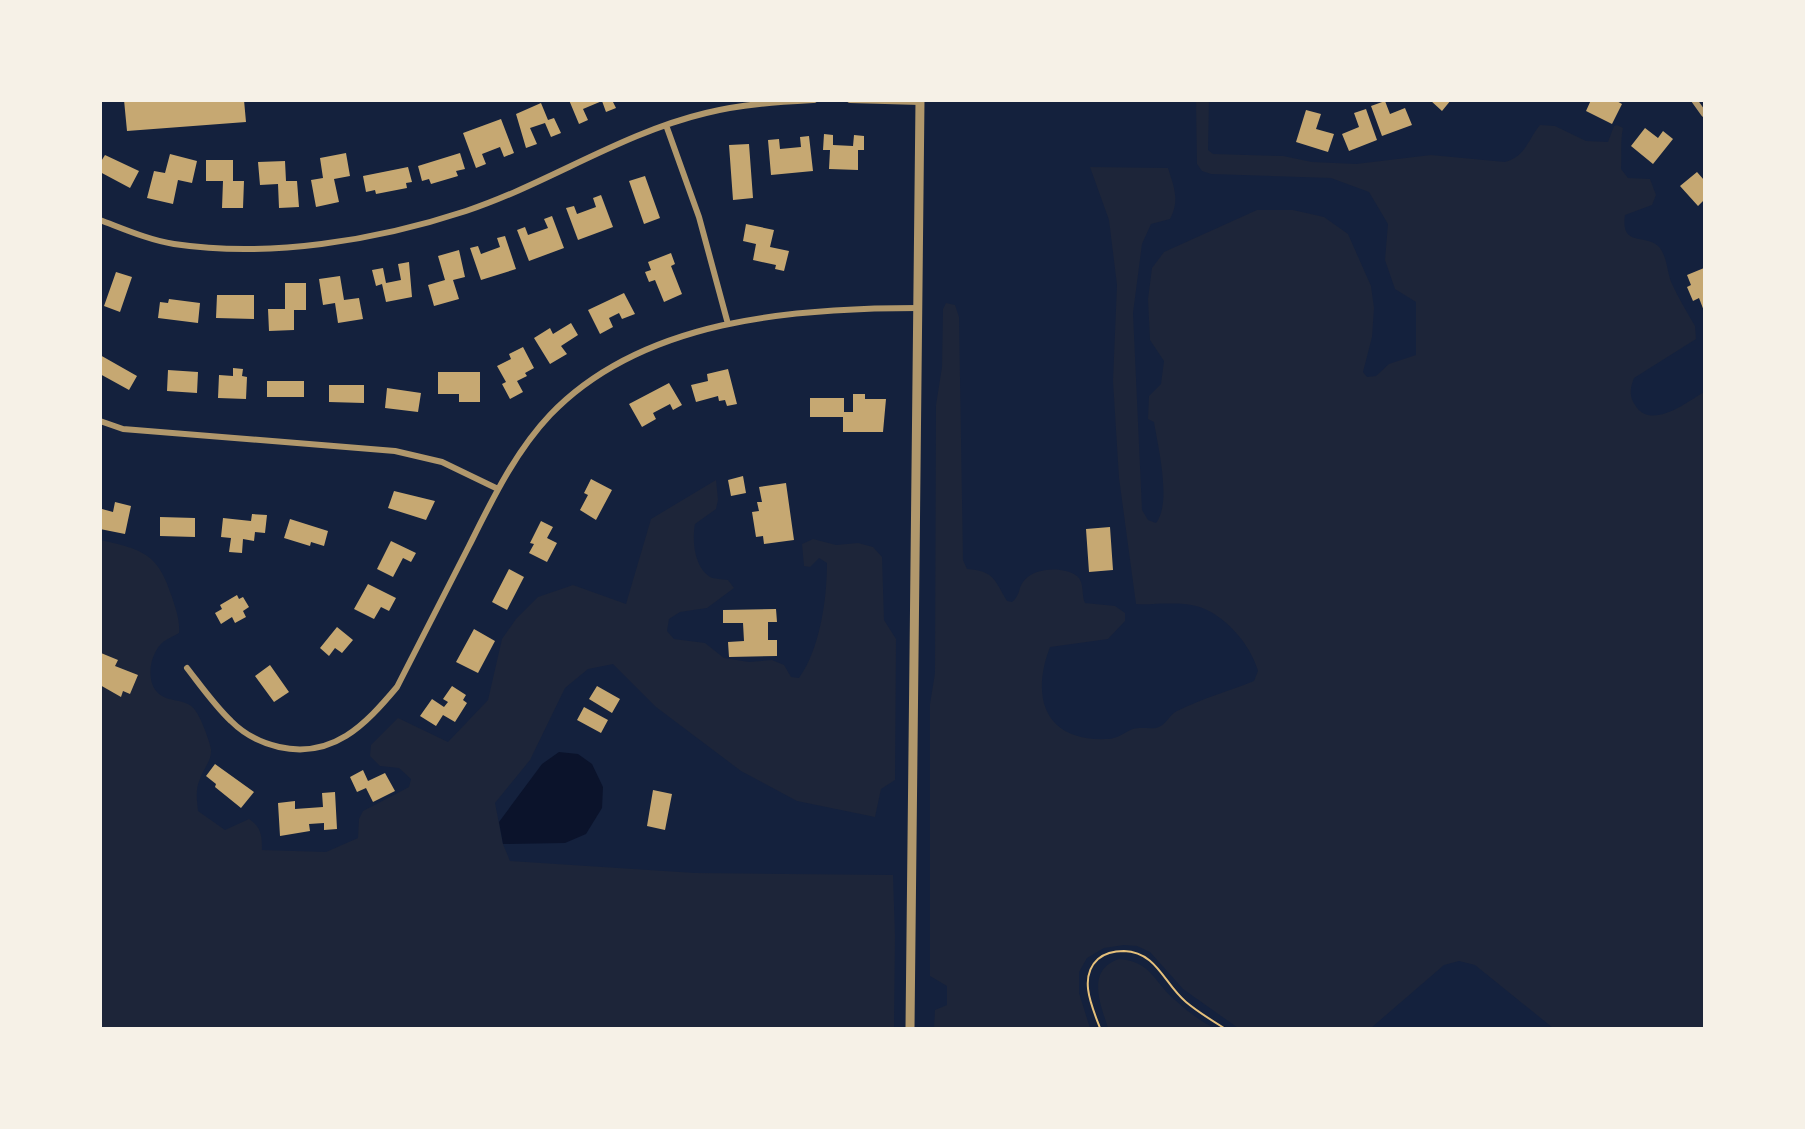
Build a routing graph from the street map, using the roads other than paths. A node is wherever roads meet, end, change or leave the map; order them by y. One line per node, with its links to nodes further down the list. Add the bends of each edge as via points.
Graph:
1 (814, 100): 8 (street, via 763,103 705,113)
2 (850, 100): 5 (street)
3 (1686, 100): 6 (street)
4 (1694, 100): 6 (street)
5 (920, 101): 10 (street)
6 (1699, 108): 7 (street)
7 (1704, 114)
8 (666, 126): 9 (street, via 468,210 348,239 280,247 173,244); 11 (street, via 699,217)
9 (100, 220)
10 (918, 308): 11 (street, via 845,308); 15 (street)
11 (728, 324): 13 (street, via 647,349 591,378 550,415)
12 (100, 422): 13 (street, via 123,429 395,451 442,462)
13 (498, 489): 14 (street, via 398,687 353,732 325,747 292,750 260,742 232,722)
14 (187, 668)
15 (910, 1029)

